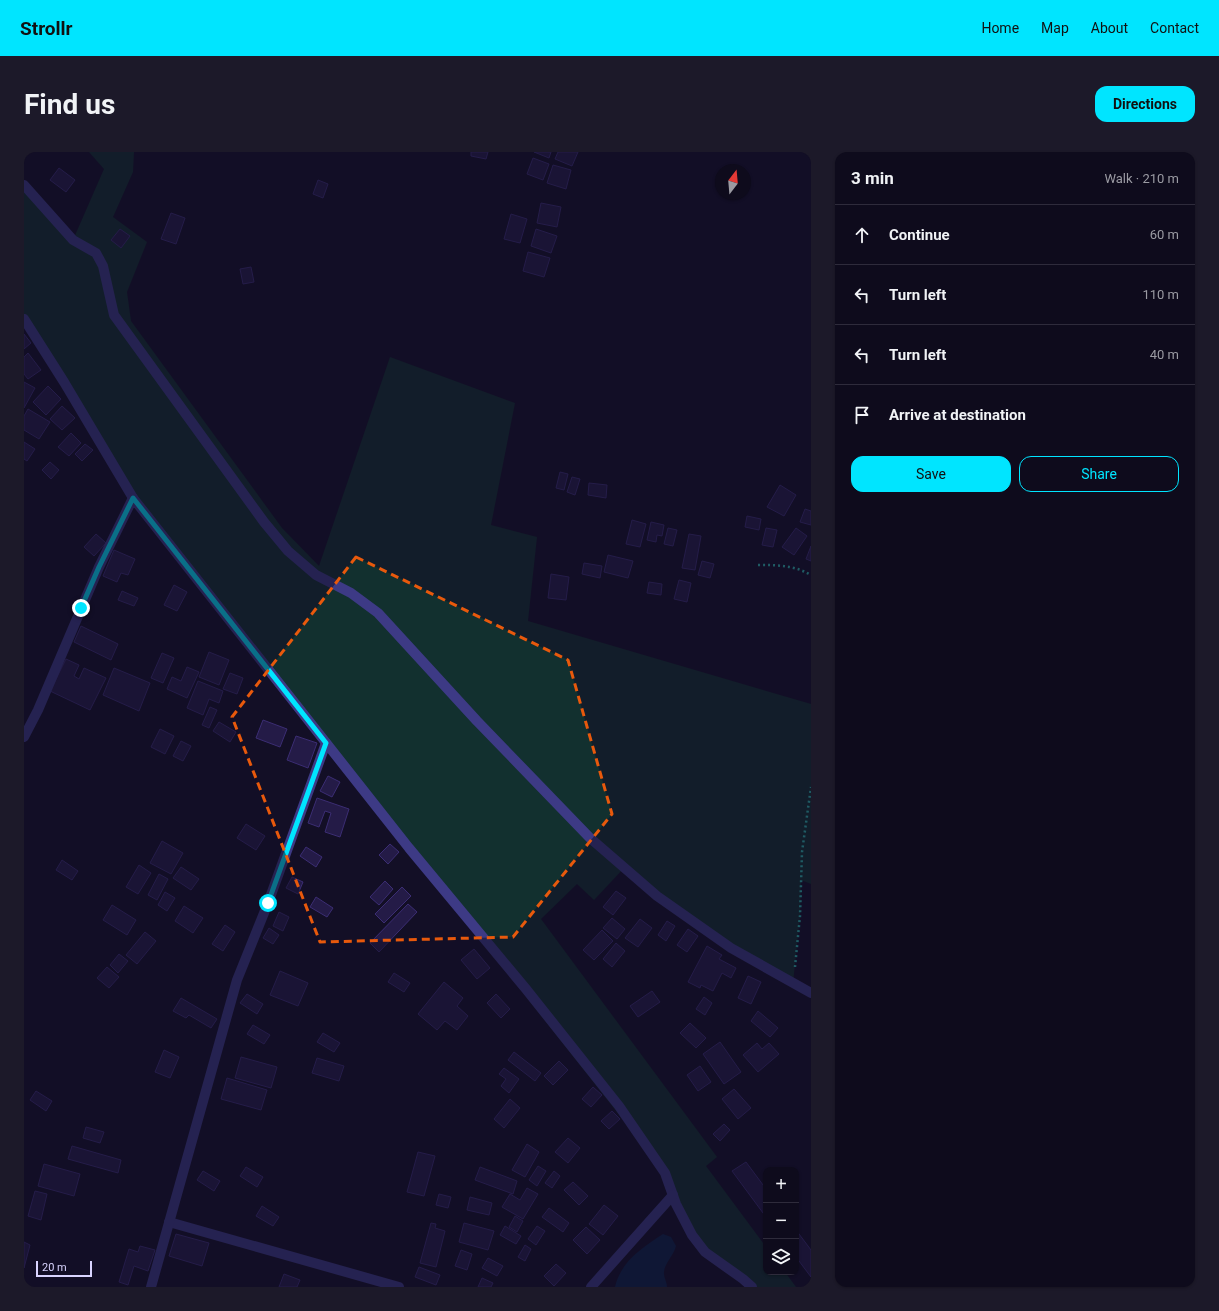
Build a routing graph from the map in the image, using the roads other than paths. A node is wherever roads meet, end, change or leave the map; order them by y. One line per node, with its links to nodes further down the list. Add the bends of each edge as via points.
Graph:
1 (24, 185): 6 (street, via 73,240 96,253 103,266 114,315 288,552 316,575 351,593 378,613 477,721 590,838 651,892 732,948)
2 (24, 319): 3 (street)
3 (133, 498): 4 (street, via 99,567); 5 (street)
4 (24, 737)
5 (326, 743): 7 (street, via 408,848 526,989 619,1106 666,1173); 8 (street, via 237,980)
6 (811, 993)
7 (673, 1195): 11 (street); 12 (street, via 692,1235 705,1252)
8 (169, 1222): 9 (street); 10 (street)
9 (151, 1287)
10 (399, 1287)
11 (591, 1287)
12 (752, 1287)

